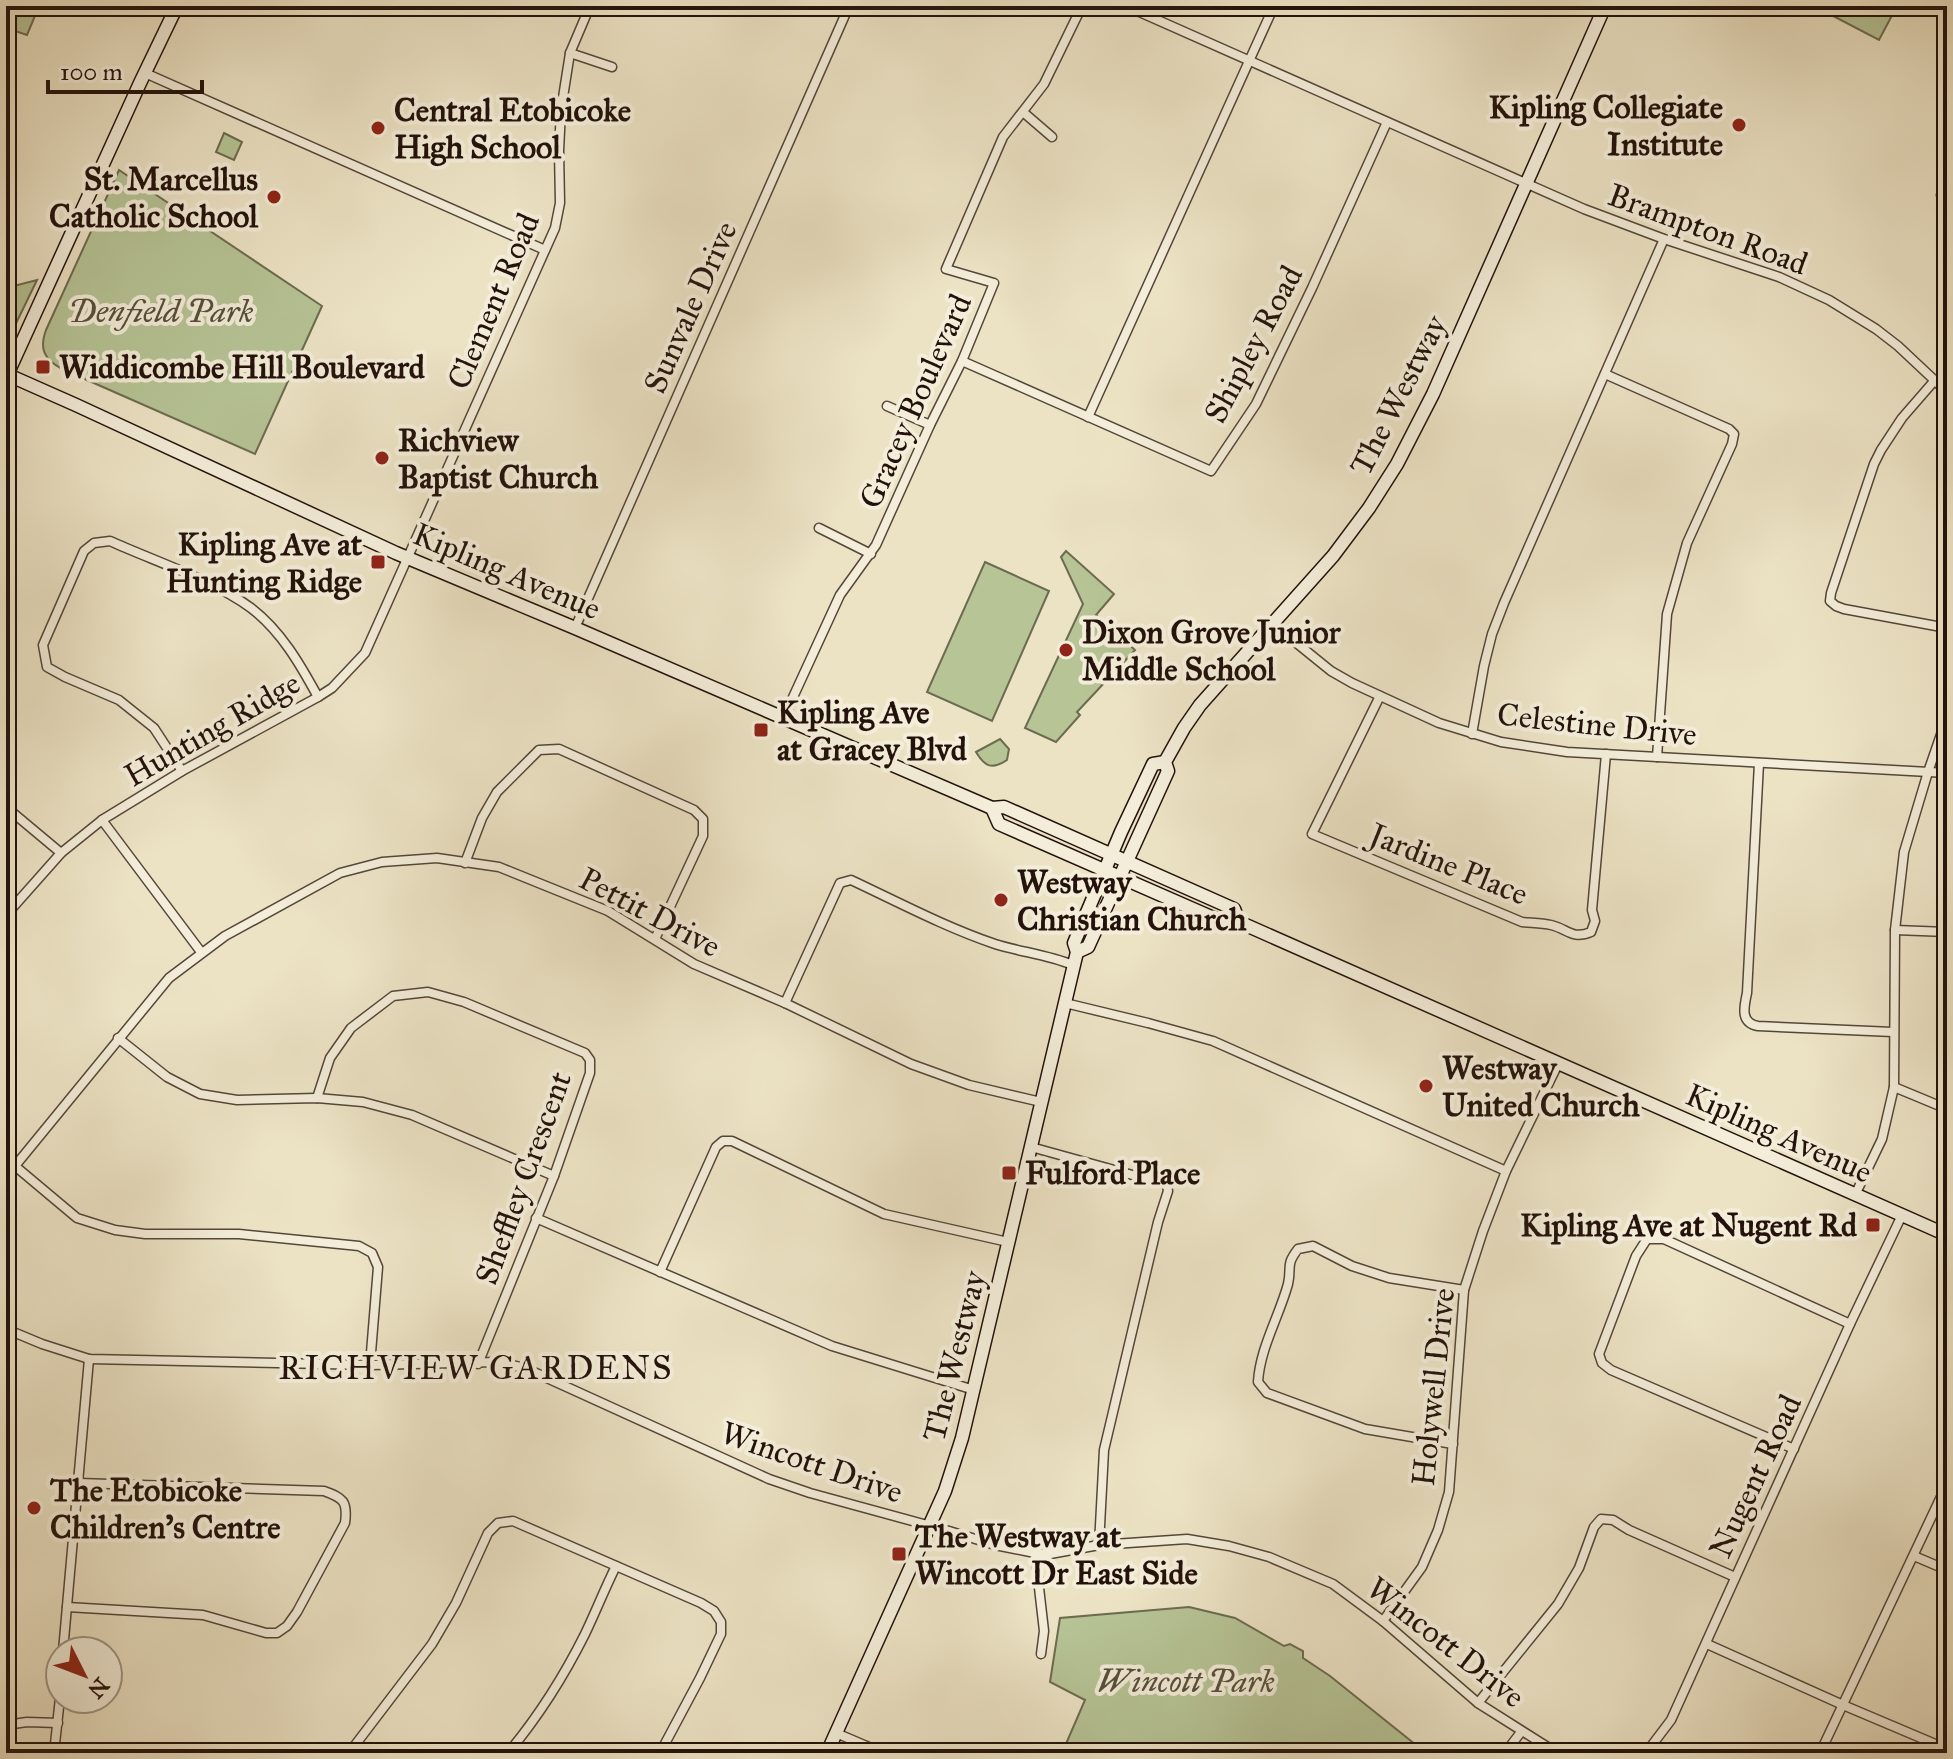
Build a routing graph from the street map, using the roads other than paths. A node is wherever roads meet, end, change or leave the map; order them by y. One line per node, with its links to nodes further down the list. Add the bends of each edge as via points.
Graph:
1 (177, 6): 11 (main road)
2 (590, 6): 8 (street, Clement Road)
3 (849, 6): 32 (street, Sunvale Drive)
4 (1082, 6): 12 (street, Gracey Boulevard, via 1044,84)
5 (1126, 6): 9 (street, Brampton Road)
6 (1274, 6): 9 (street)
7 (1605, 6): 15 (main road, The Westway)
8 (570, 53): 10 (street); 19 (street, Clement Road, via 561,110 560,203)
9 (1250, 61): 13 (street, Brampton Road); 26 (street)
10 (612, 67)
11 (145, 73): 19 (street); 22 (main road)
12 (1023, 112): 14 (street); 20 (street, Gracey Boulevard, via 1003,137 946,269 994,283)
13 (1387, 122): 15 (street, Brampton Road); 26 (street, Shipley Road, via 1256,404 1211,471)
14 (1052, 137)
15 (1526, 184): 18 (street, Brampton Road); 31 (main road, The Westway, via 1397,464 1344,543)
16 (1947, 188): 17 (street, via 1941,195)
17 (1947, 199)
18 (1664, 239): 21 (street); 23 (street, Brampton Road, via 1779,277 1829,300 1876,329)
19 (545, 250): 30 (street, Clement Road)
20 (962, 361): 26 (street, Shipley Road); 27 (street, Gracey Boulevard)
21 (1605, 374): 38 (street, via 1492,634); 40 (street, via 1734,434 1687,543 1667,614)
22 (6, 376): 30 (main road, Kipling Avenue)
23 (1935, 380): 24 (street, Brampton Road); 33 (street, via 1890,435 1874,464 1830,601 1844,609)
24 (1947, 392)
25 (887, 406): 27 (street)
26 (1088, 417)
27 (930, 425): 29 (street, Gracey Boulevard)
28 (819, 528): 29 (street)
29 (871, 554): 37 (street, Gracey Boulevard, via 840,595)
30 (408, 559): 32 (main road, Kipling Avenue); 35 (street, Hunting Ridge, via 365,653)
31 (1273, 624): 34 (street, Celestine Drive, via 1331,671); 41 (main road, The Westway, via 1200,705)
32 (575, 628): 37 (main road, Kipling Avenue)
33 (1947, 628)
34 (1380, 696): 38 (street, Celestine Drive); 39 (street, Jardine Place, via 1312,834 1522,922 1581,936 1591,932 1595,921)
35 (318, 697): 43 (street, Hunting Ridge); 43 (street, via 294,655 250,608 110,541 94,543 84,551 43,645 47,667 119,700 154,728)
36 (1947, 717): 44 (street)
37 (783, 719): 47 (main road, Kipling Avenue)
38 (1472, 734): 39 (street, Celestine Drive, via 1548,750)
39 (1606, 754): 40 (street, Celestine Drive)
40 (1657, 757): 42 (street, Celestine Drive)
41 (1165, 762): 50 (main road, The Westway, via 1153,764); 51 (main road, The Westway, via 1168,771)
42 (1759, 763): 44 (street, Celestine Drive); 64 (street, via 1745,1020 1758,1026)
43 (182, 771): 48 (street, Hunting Ridge)
44 (1928, 772): 45 (street, Celestine Drive); 57 (street, via 1904,852)
45 (1947, 773)
46 (6, 807): 49 (street)
47 (992, 808): 50 (main road, Kipling Avenue, via 1004,807); 53 (main road, Kipling Avenue, via 999,824)
48 (102, 820): 49 (street, Hunting Ridge); 60 (street)
49 (61, 853): 55 (street, Hunting Ridge)
50 (1111, 854): 51 (main road, Kipling Avenue); 53 (main road, The Westway)
51 (1128, 861): 54 (main road, The Westway); 56 (main road, Kipling Avenue, via 1234,909)
52 (465, 863): 59 (street, Pettit Drive, via 499,867 577,898); 59 (street, via 497,792 539,750 559,749 694,810 703,819 703,836); 60 (street, Pettit Drive, via 437,858 382,862 340,873)
53 (1104, 871): 54 (main road, Kipling Avenue); 61 (main road, The Westway, via 1074,943)
54 (1121, 878): 56 (main road, Kipling Avenue, via 1225,923); 61 (main road, The Westway, via 1088,947)
55 (6, 915)
56 (1239, 922): 66 (main road, Kipling Avenue)
57 (1895, 930): 58 (street); 64 (street)
58 (1947, 932)
59 (655, 939): 62 (street, Pettit Drive, via 694,964)
60 (201, 952): 65 (street, Pettit Drive, via 169,978)
61 (1075, 959): 62 (street, via 994,943 851,880 840,883); 63 (main road, The Westway)
62 (785, 1003): 69 (street, Pettit Drive, via 911,1064)
63 (1065, 1003): 69 (main road, The Westway); 73 (street, via 1213,1041)
64 (1893, 1032): 67 (street)
65 (118, 1038): 68 (street, via 167,1077 200,1094 237,1100); 72 (street, Pettit Drive)
66 (1558, 1064): 73 (street, Holywell Drive); 76 (main road, Kipling Avenue)
67 (1894, 1087): 70 (street); 76 (street, via 1882,1139)
68 (317, 1098): 74 (street, via 363,1102 412,1115); 74 (street, Sheffley Crescent, via 330,1058 351,1028 393,996 428,992 464,1002 585,1053 590,1060)
69 (1041, 1102): 71 (main road, The Westway)
70 (1947, 1109)
71 (1031, 1147): 80 (main road, The Westway); 94 (street, via 1153,1176 1166,1181 1168,1191 1104,1450)
72 (15, 1166): 75 (street, Pettit Drive); 87 (street, via 77,1218 115,1230 239,1234 359,1246 372,1253 378,1267)
73 (1506, 1171): 82 (street, Holywell Drive)
74 (554, 1176): 78 (street, Sheffley Crescent)
75 (6, 1177)
76 (1855, 1195): 77 (main road, Kipling Avenue)
77 (1902, 1215): 79 (main road, Kipling Avenue); 83 (street, Nugent Road)
78 (536, 1218): 81 (street); 86 (street, Sheffley Crescent)
79 (1947, 1235)
80 (1008, 1242): 81 (street, via 884,1214 723,1141); 88 (main road, The Westway)
81 (660, 1272): 88 (street, via 832,1346)
82 (1464, 1290): 89 (street, Holywell Drive); 89 (street, via 1389,1278 1313,1246 1298,1249 1289,1260 1289,1282 1259,1367 1258,1382 1267,1393 1365,1429)
83 (1850, 1324): 90 (street, Nugent Road); 90 (street, via 1664,1239 1647,1239 1636,1256 1599,1354 1602,1363)
84 (6, 1329): 85 (street, Wincott Drive)
85 (89, 1359): 87 (street, Wincott Drive); 91 (street)
86 (478, 1364): 87 (street, Wincott Drive); 93 (street, Wincott Drive, via 525,1368 769,1479)
87 (370, 1365)
88 (974, 1390): 93 (main road, The Westway)
89 (1453, 1444): 101 (street, Holywell Drive, via 1449,1492 1438,1530 1422,1567)
90 (1794, 1449): 99 (street, Nugent Road)
91 (79, 1483): 100 (street); 100 (street, via 324,1491 340,1497 347,1509 345,1523 297,1612 277,1633 203,1615)
92 (1947, 1484): 96 (street)
93 (930, 1526): 95 (street, Wincott Drive); 111 (main road, The Westway)
94 (1099, 1545): 95 (street, Wincott Drive); 101 (street, Wincott Drive, via 1187,1539 1229,1546 1333,1584)
95 (1035, 1553): 104 (street, via 1044,1631)
96 (1914, 1556): 98 (street); 106 (street)
97 (616, 1566): 114 (street, via 513,1521 498,1523 432,1644); 115 (street, via 555,1688); 116 (street, via 701,1603 721,1622 721,1634)
98 (1947, 1570)
99 (1735, 1577): 103 (street, Nugent Road); 105 (street, via 1601,1519 1558,1604)
100 (67, 1607): 102 (street)
101 (1383, 1621): 105 (street, Wincott Drive)
102 (64, 1635)
103 (1707, 1644): 106 (street); 121 (street, Nugent Road, via 1671,1720)
104 (1041, 1654)
105 (1478, 1703): 110 (street, Wincott Drive)
106 (1843, 1705): 112 (street); 122 (street)
107 (59, 1715): 108 (street)
108 (58, 1723): 109 (street); 113 (street)
109 (6, 1725)
110 (1521, 1732): 119 (street); 120 (street, Wincott Drive)
111 (836, 1733): 117 (main road, The Westway); 118 (street)
112 (1947, 1749)
113 (54, 1753)
114 (349, 1753)
115 (508, 1753)
116 (660, 1753)
117 (827, 1753)
118 (883, 1753)
119 (1505, 1753)
120 (1557, 1753)
121 (1646, 1753)
122 (1820, 1753)

